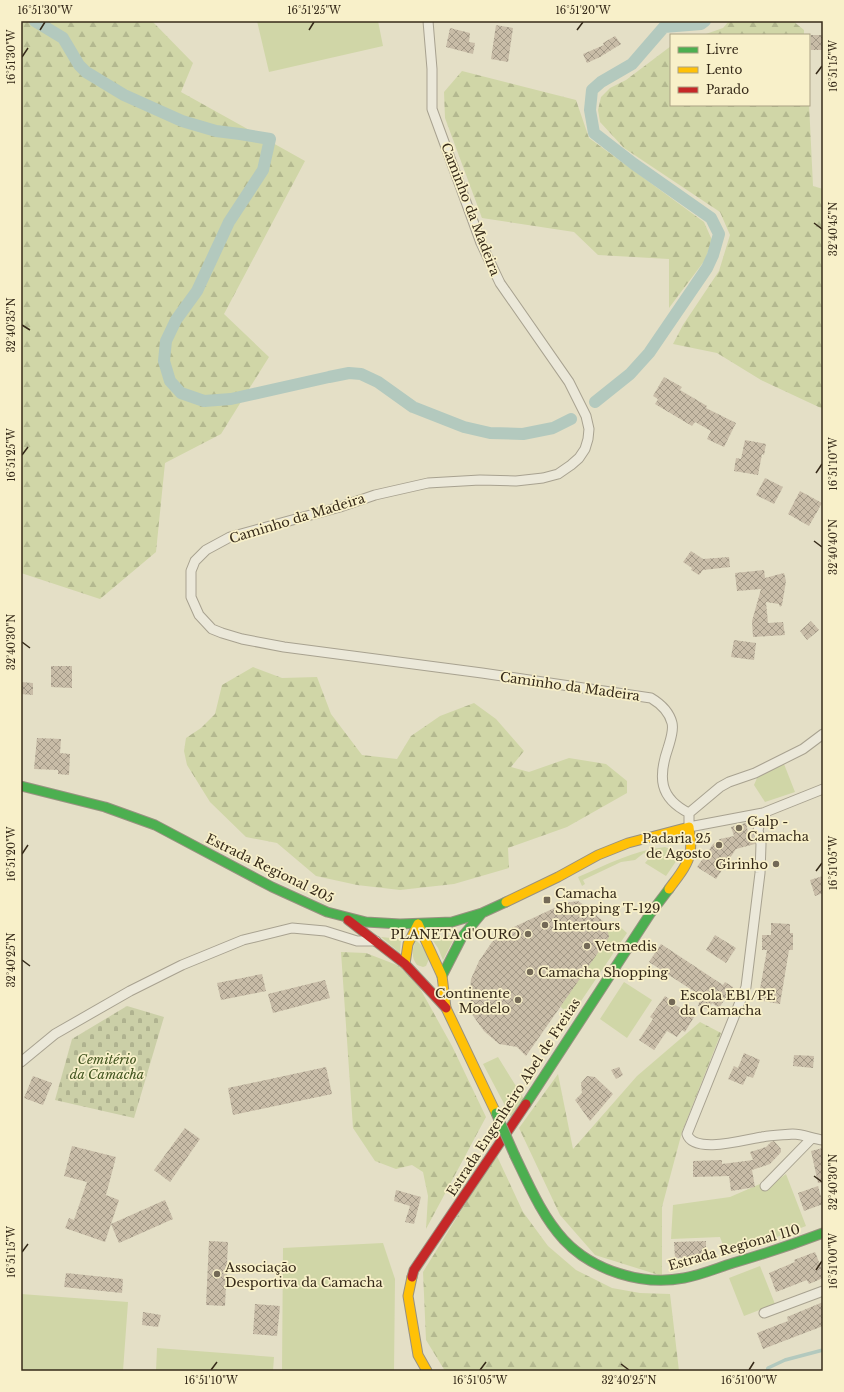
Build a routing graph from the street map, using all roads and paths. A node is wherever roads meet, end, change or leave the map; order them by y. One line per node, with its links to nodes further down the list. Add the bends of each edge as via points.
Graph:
1 (428, 21): 5 (street, Caminho da Madeira, via 432,109 481,243 500,283 569,382 586,416 588,439 585,449 571,466 558,474 543,478 428,483 375,494 340,507 230,537 218,542 195,560 191,571 191,596 199,615 212,629 242,639 651,698 669,713 673,725 662,767 662,783 674,804)
2 (823, 734): 5 (street, via 803,749 720,787)
3 (21, 786): 9 (main road, Estrada Regional 205, via 105,807 155,825 272,887 327,912)
4 (823, 789): 6 (street)
5 (689, 813): 7 (street)
6 (763, 813): 7 (street); 17 (street, via 758,830 761,844 760,873 746,987 687,1132 690,1139 697,1143 722,1145 795,1134)
7 (689, 827): 8 (main road, Estrada Regional 205, via 628,843); 23 (main road, Estrada Engenheiro Abel de Freitas, via 691,846 681,872 650,914 414,1270 408,1296 418,1355)
8 (482, 913): 10 (main road, Estrada Regional 205, via 452,922); 14 (main road, via 462,937)
9 (346, 917): 10 (main road, Estrada Regional 205, via 366,922); 11 (main road, Estrada Regional 110)
10 (418, 924): 12 (main road, via 408,944); 14 (main road, Estrada Regional 110)
11 (377, 941): 12 (main road, Estrada Regional 110); 16 (street, via 357,941 325,931 292,928 243,940 182,965 130,991 55,1034)
12 (405, 964): 13 (main road, Estrada Regional 110)
13 (415, 973): 14 (main road); 15 (main road, Estrada Regional 110)
14 (442, 976): 15 (main road, Estrada Regional 110)
15 (446, 1008): 20 (main road, Estrada Regional 110, bridge, via 535,1196 564,1241 598,1266 642,1279 678,1280)
16 (21, 1062)
17 (812, 1138): 18 (street); 19 (street)
18 (823, 1140)
19 (765, 1186)
20 (823, 1233)
21 (823, 1291): 22 (street)
22 (764, 1313)
23 (428, 1371)

